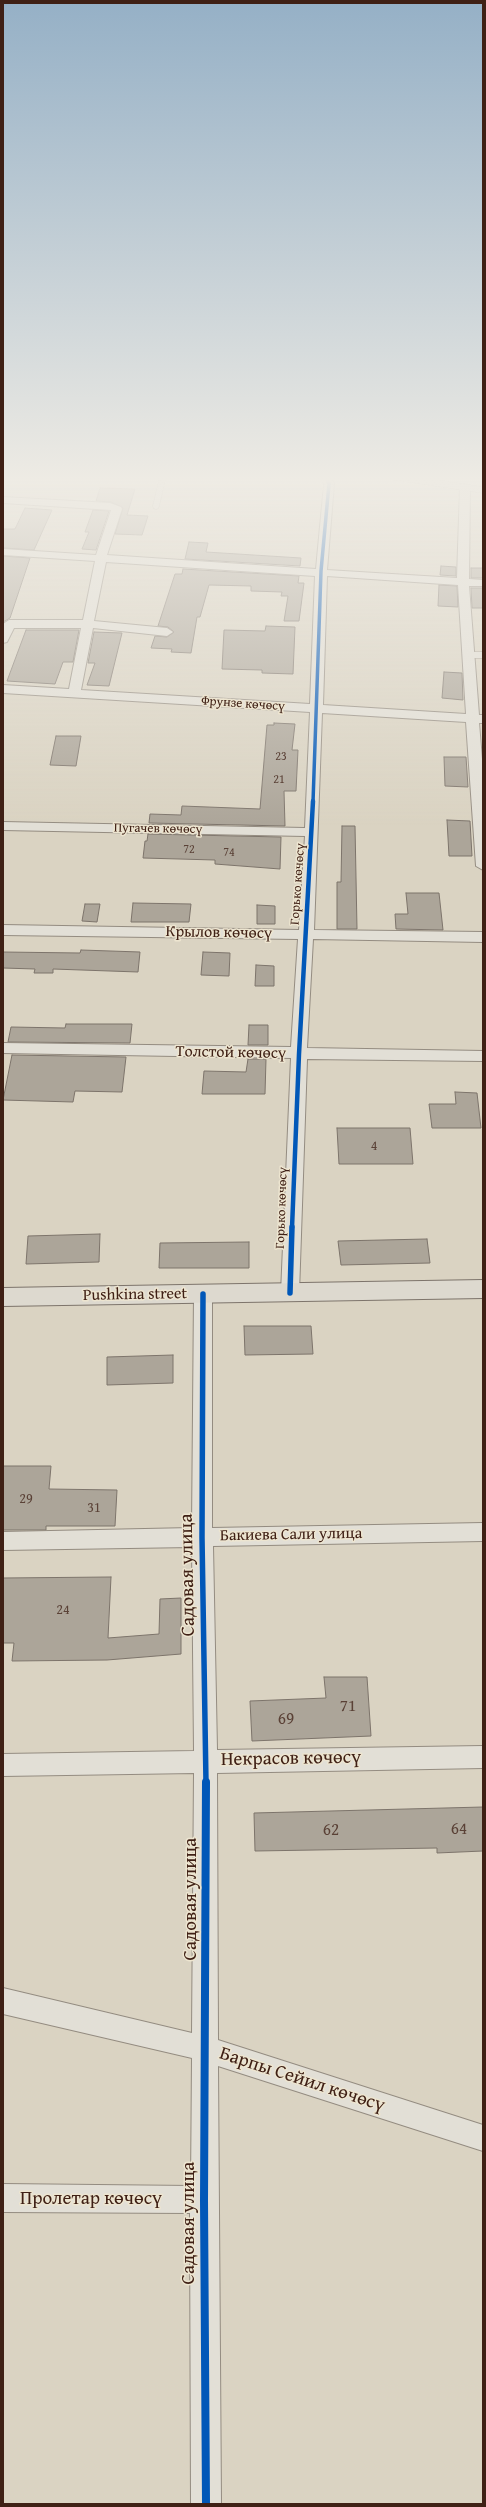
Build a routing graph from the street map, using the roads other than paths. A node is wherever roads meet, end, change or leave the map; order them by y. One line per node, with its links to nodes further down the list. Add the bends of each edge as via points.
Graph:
1 (95, 593): 4 (street)
2 (320, 593): 11 (street, Горько көчөсү)
3 (464, 593): 7 (street)
4 (88, 624): 5 (street); 6 (street, via 9,624); 10 (street)
5 (167, 632)
6 (3, 639)
7 (468, 655): 8 (lane); 12 (street)
8 (483, 655)
9 (3, 689): 10 (street, Фрунзе көчөсү)
10 (74, 694): 11 (street, Фрунзе көчөсү)
11 (316, 709): 12 (street, Фрунзе көчөсү); 14 (street, Горько көчөсү)
12 (478, 719): 15 (street)
13 (3, 826): 14 (street, Пугачев көчөсү)
14 (312, 832): 18 (street, Горько көчөсү)
15 (482, 843): 16 (street)
16 (483, 866)
17 (3, 930): 18 (street, Крылов көчөсү)
18 (306, 934): 19 (street, Крылов көчөсү); 21 (street, Горько көчөсү)
19 (483, 937)
20 (3, 1048): 21 (street, Толстой көчөсү)
21 (299, 1054): 22 (street, Толстой көчөсү); 25 (street, Горько көчөсү)
22 (483, 1056)
23 (483, 1289): 25 (highway, Pushkina street)
24 (203, 1294): 25 (highway, Pushkina street); 26 (highway, Pushkina street); 28 (street, Садовая улица)
25 (290, 1294)
26 (3, 1297)
27 (483, 1532): 28 (street, Бакиева Сали улица)
28 (202, 1537): 29 (street, Бакиева Сали улица); 31 (street, Садовая улица)
29 (3, 1541)
30 (483, 1757): 31 (street, Некрасов көчөсү)
31 (206, 1760): 32 (street, Некрасов көчөсү); 34 (street, Садовая улица)
32 (3, 1765)
33 (3, 2001): 34 (street, Барпы Сейил көчөсү)
34 (206, 2049): 35 (street, Барпы Сейил көчөсү); 37 (street, Садовая улица)
35 (483, 2138)
36 (3, 2198): 37 (street, Пролетар көчөсү)
37 (204, 2200): 38 (street, Садовая улица)
38 (206, 2504)

